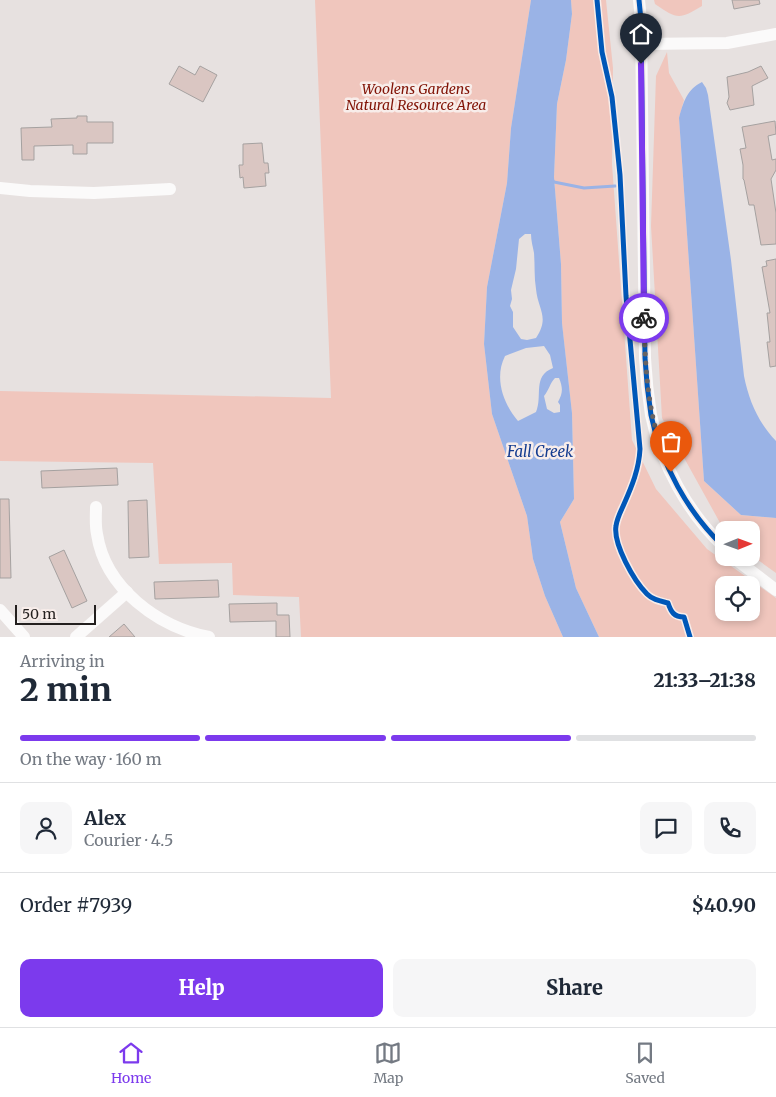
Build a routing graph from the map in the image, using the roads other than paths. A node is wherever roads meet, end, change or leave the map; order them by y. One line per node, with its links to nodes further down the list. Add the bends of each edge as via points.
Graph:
1 (639, 0): 3 (street)
2 (776, 34): 3 (street, via 728,43)
3 (641, 44): 7 (street, via 645,358 652,416 663,454 682,492)
4 (0, 188): 5 (street, via 94,193)
5 (170, 189)
6 (96, 507): 10 (street, via 96,534 104,558)
7 (715, 538)
8 (744, 566): 9 (street)
9 (776, 590)
10 (127, 592): 13 (street); 14 (street, via 138,604 164,621 187,632)
11 (0, 610): 12 (street)
12 (24, 637)
13 (76, 637)
14 (209, 637)

